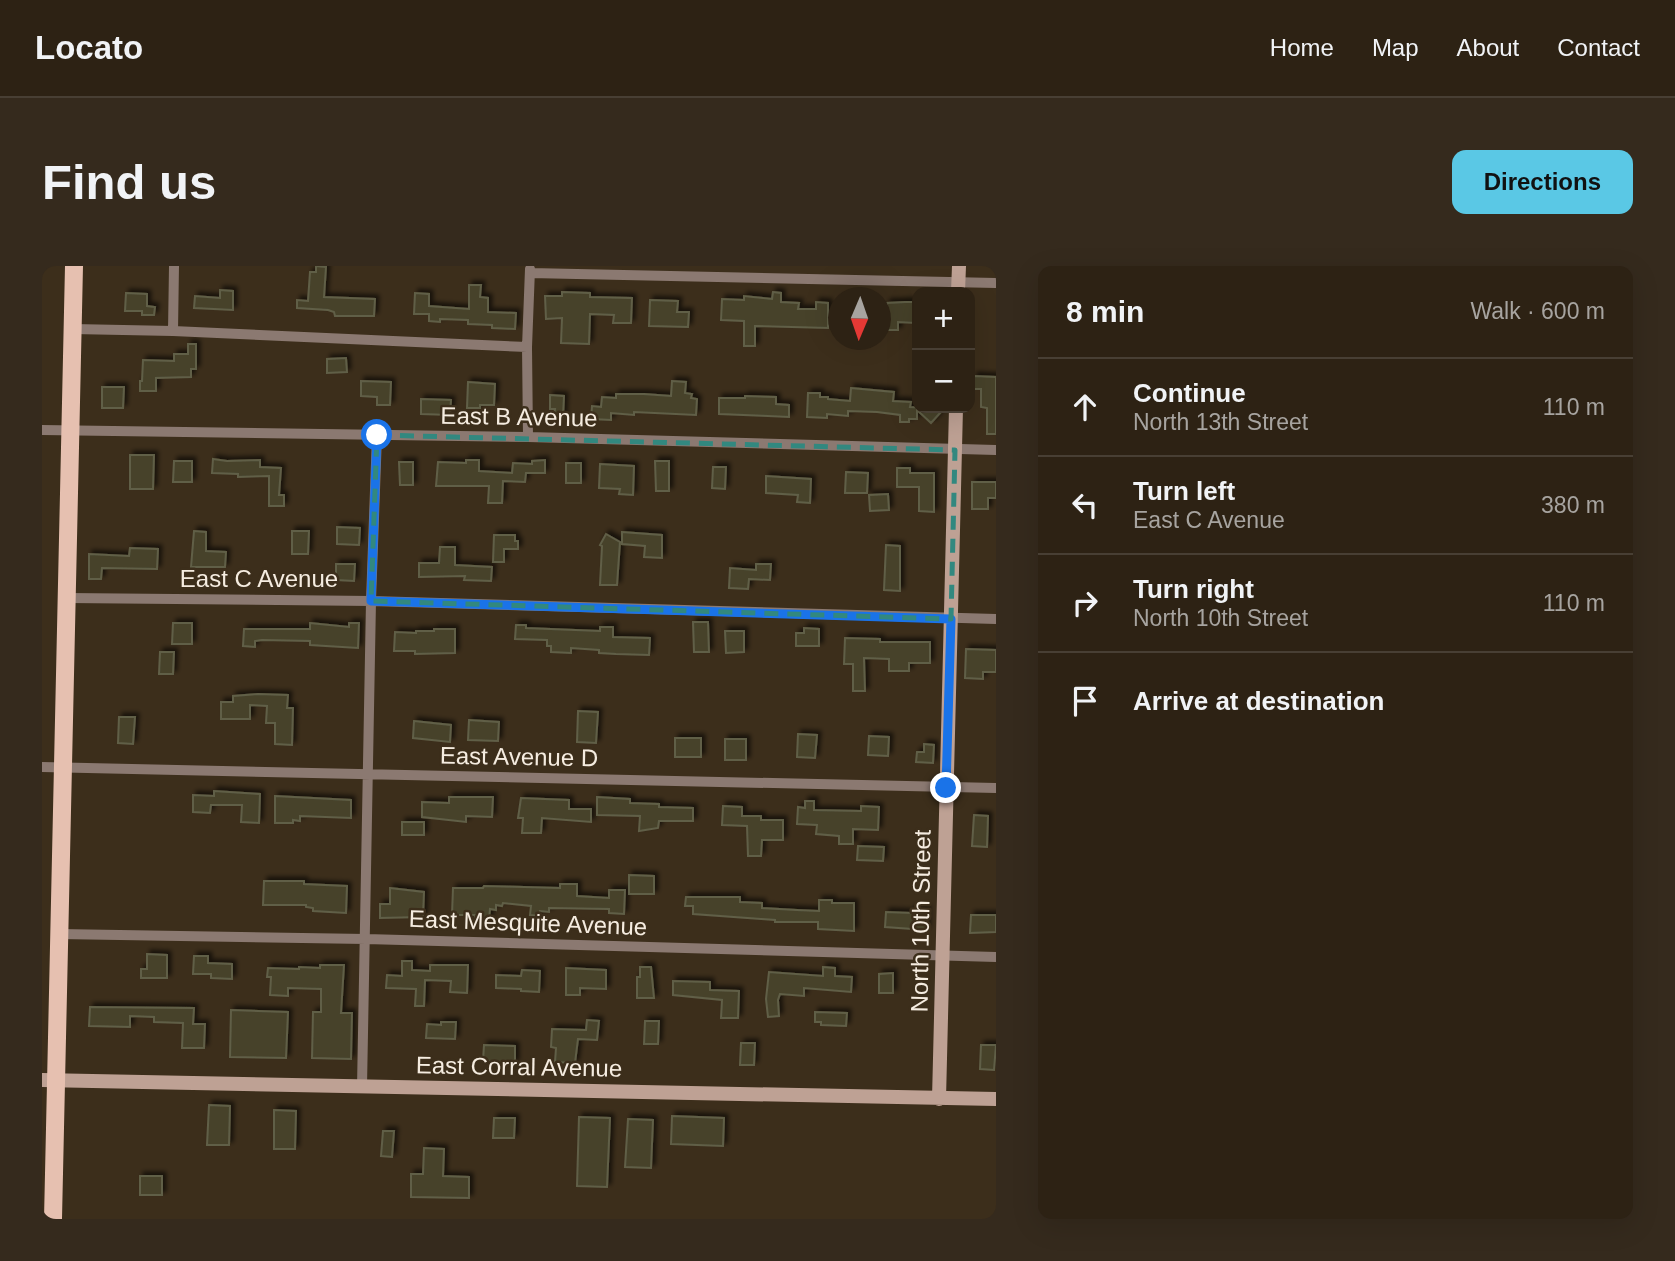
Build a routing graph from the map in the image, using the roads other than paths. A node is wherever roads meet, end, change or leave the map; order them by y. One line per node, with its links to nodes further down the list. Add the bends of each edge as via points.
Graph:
1 (74, 266): 7 (main road)
2 (174, 266): 8 (street)
3 (959, 266): 6 (main road)
4 (530, 269): 6 (street); 9 (street)
5 (996, 283): 6 (street)
6 (958, 287)
7 (73, 329): 8 (street); 12 (main road)
8 (173, 331): 9 (street)
9 (527, 347): 14 (street)
10 (956, 413): 15 (main road, North 10th Street)
11 (42, 429): 12 (street, East B Avenue)
12 (72, 430): 13 (street, East B Avenue); 17 (main road)
13 (377, 435): 14 (street, East B Avenue); 18 (street)
14 (528, 437): 15 (street, East B Avenue)
15 (955, 450): 16 (street, East B Avenue); 19 (main road, North 10th Street)
16 (996, 450)
17 (67, 598): 18 (street, East C Avenue); 22 (main road)
18 (371, 601): 19 (street, East C Avenue); 23 (street)
19 (951, 619): 20 (street, East C Avenue); 24 (main road, North 10th Street)
20 (996, 620)
21 (42, 768): 22 (street, East Avenue D)
22 (62, 768): 23 (street, East Avenue D); 26 (main road)
23 (369, 775): 24 (street, East Avenue D); 27 (street)
24 (946, 788): 25 (street, East Avenue D); 28 (main road, North 10th Street)
25 (996, 788)
26 (59, 934): 27 (street, East Mesquite Avenue); 30 (main road)
27 (366, 939): 28 (street, East Mesquite Avenue); 31 (street)
28 (943, 956): 29 (street, East Mesquite Avenue); 32 (main road, North 10th Street)
29 (996, 957)
30 (49, 1080): 31 (main road, East Corral Avenue); 34 (main road)
31 (362, 1087): 32 (main road, East Corral Avenue)
32 (939, 1099): 33 (main road, East Corral Avenue)
33 (996, 1099)
34 (52, 1219)

